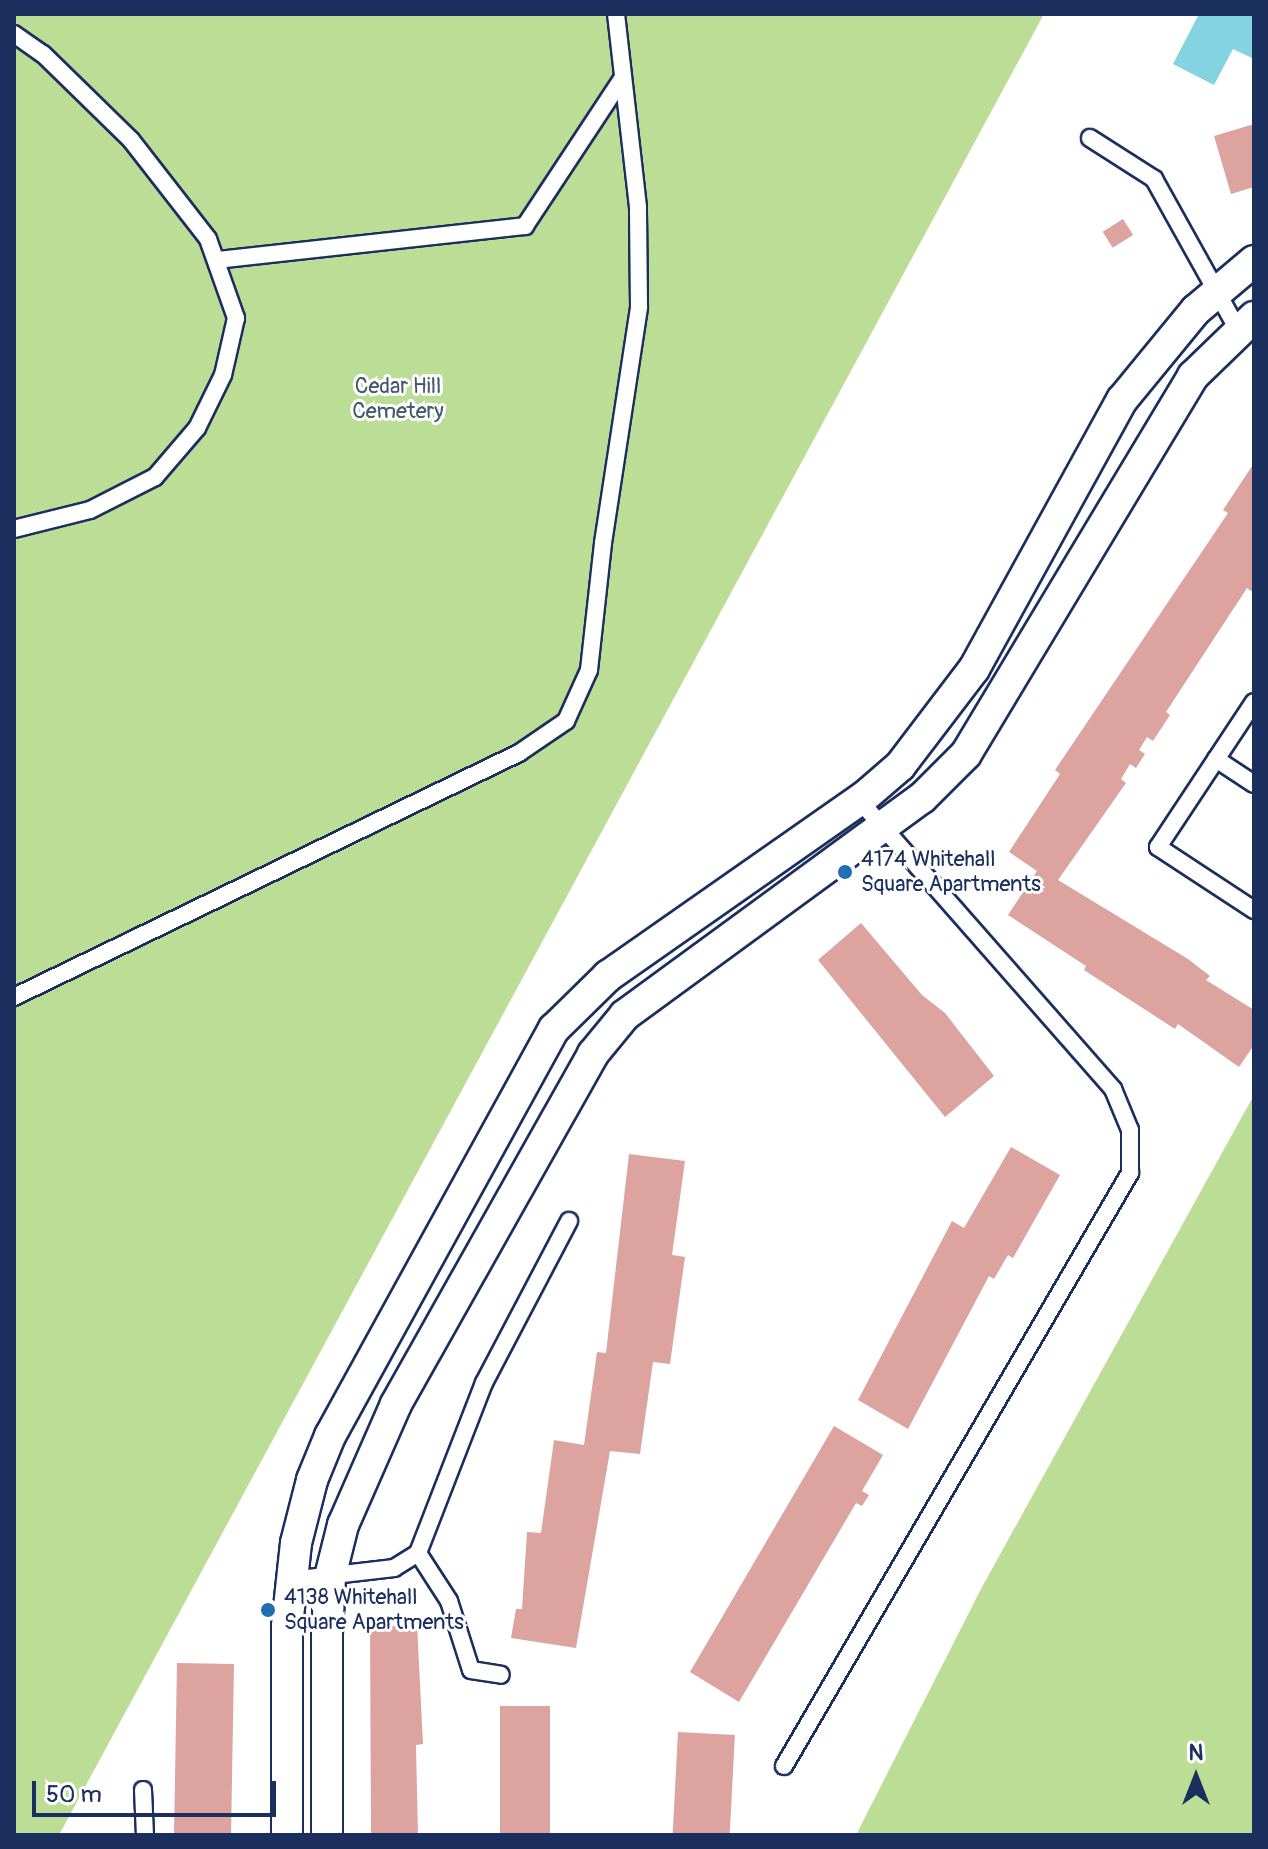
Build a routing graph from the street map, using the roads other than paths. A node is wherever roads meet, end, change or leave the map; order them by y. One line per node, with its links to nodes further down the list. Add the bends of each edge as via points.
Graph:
1 (616, 14): 3 (lane)
2 (14, 34): 5 (lane, via 43,54 131,140 208,239)
3 (622, 79): 5 (lane, via 525,226); 16 (lane, via 638,207 639,307 589,670 566,721 519,753)
4 (1090, 138): 7 (lane, via 1154,179)
5 (217, 260): 9 (lane, via 233,298 235,341 223,375 183,448 155,477 115,499)
6 (1254, 261): 7 (street)
7 (1214, 294): 8 (lane); 13 (street, via 1160,350 1122,400 953,700 900,766)
8 (1246, 324): 14 (street, via 1193,376 1146,447 1090,551 966,754 922,798)
9 (14, 529)
10 (1254, 702): 11 (lane)
11 (1216, 759): 12 (lane); 15 (lane, via 1158,847)
12 (1254, 784)
13 (859, 800): 14 (lane); 20 (street, via 608,976 554,1029 330,1436 312,1480)
14 (880, 829): 19 (street, via 625,1015 593,1054 396,1404 356,1486); 22 (lane, via 1113,1089 1130,1130 1130,1173)
15 (1254, 910)
16 (14, 997)
17 (569, 1221): 18 (lane, via 484,1383)
18 (418, 1553): 19 (lane, via 394,1568); 21 (lane, via 449,1601 471,1670)
19 (330, 1577): 20 (lane); 26 (street)
20 (291, 1580): 25 (street)
21 (501, 1675)
22 (784, 1766)
23 (143, 1790): 24 (lane)
24 (145, 1835)
25 (287, 1835)
26 (327, 1835)

